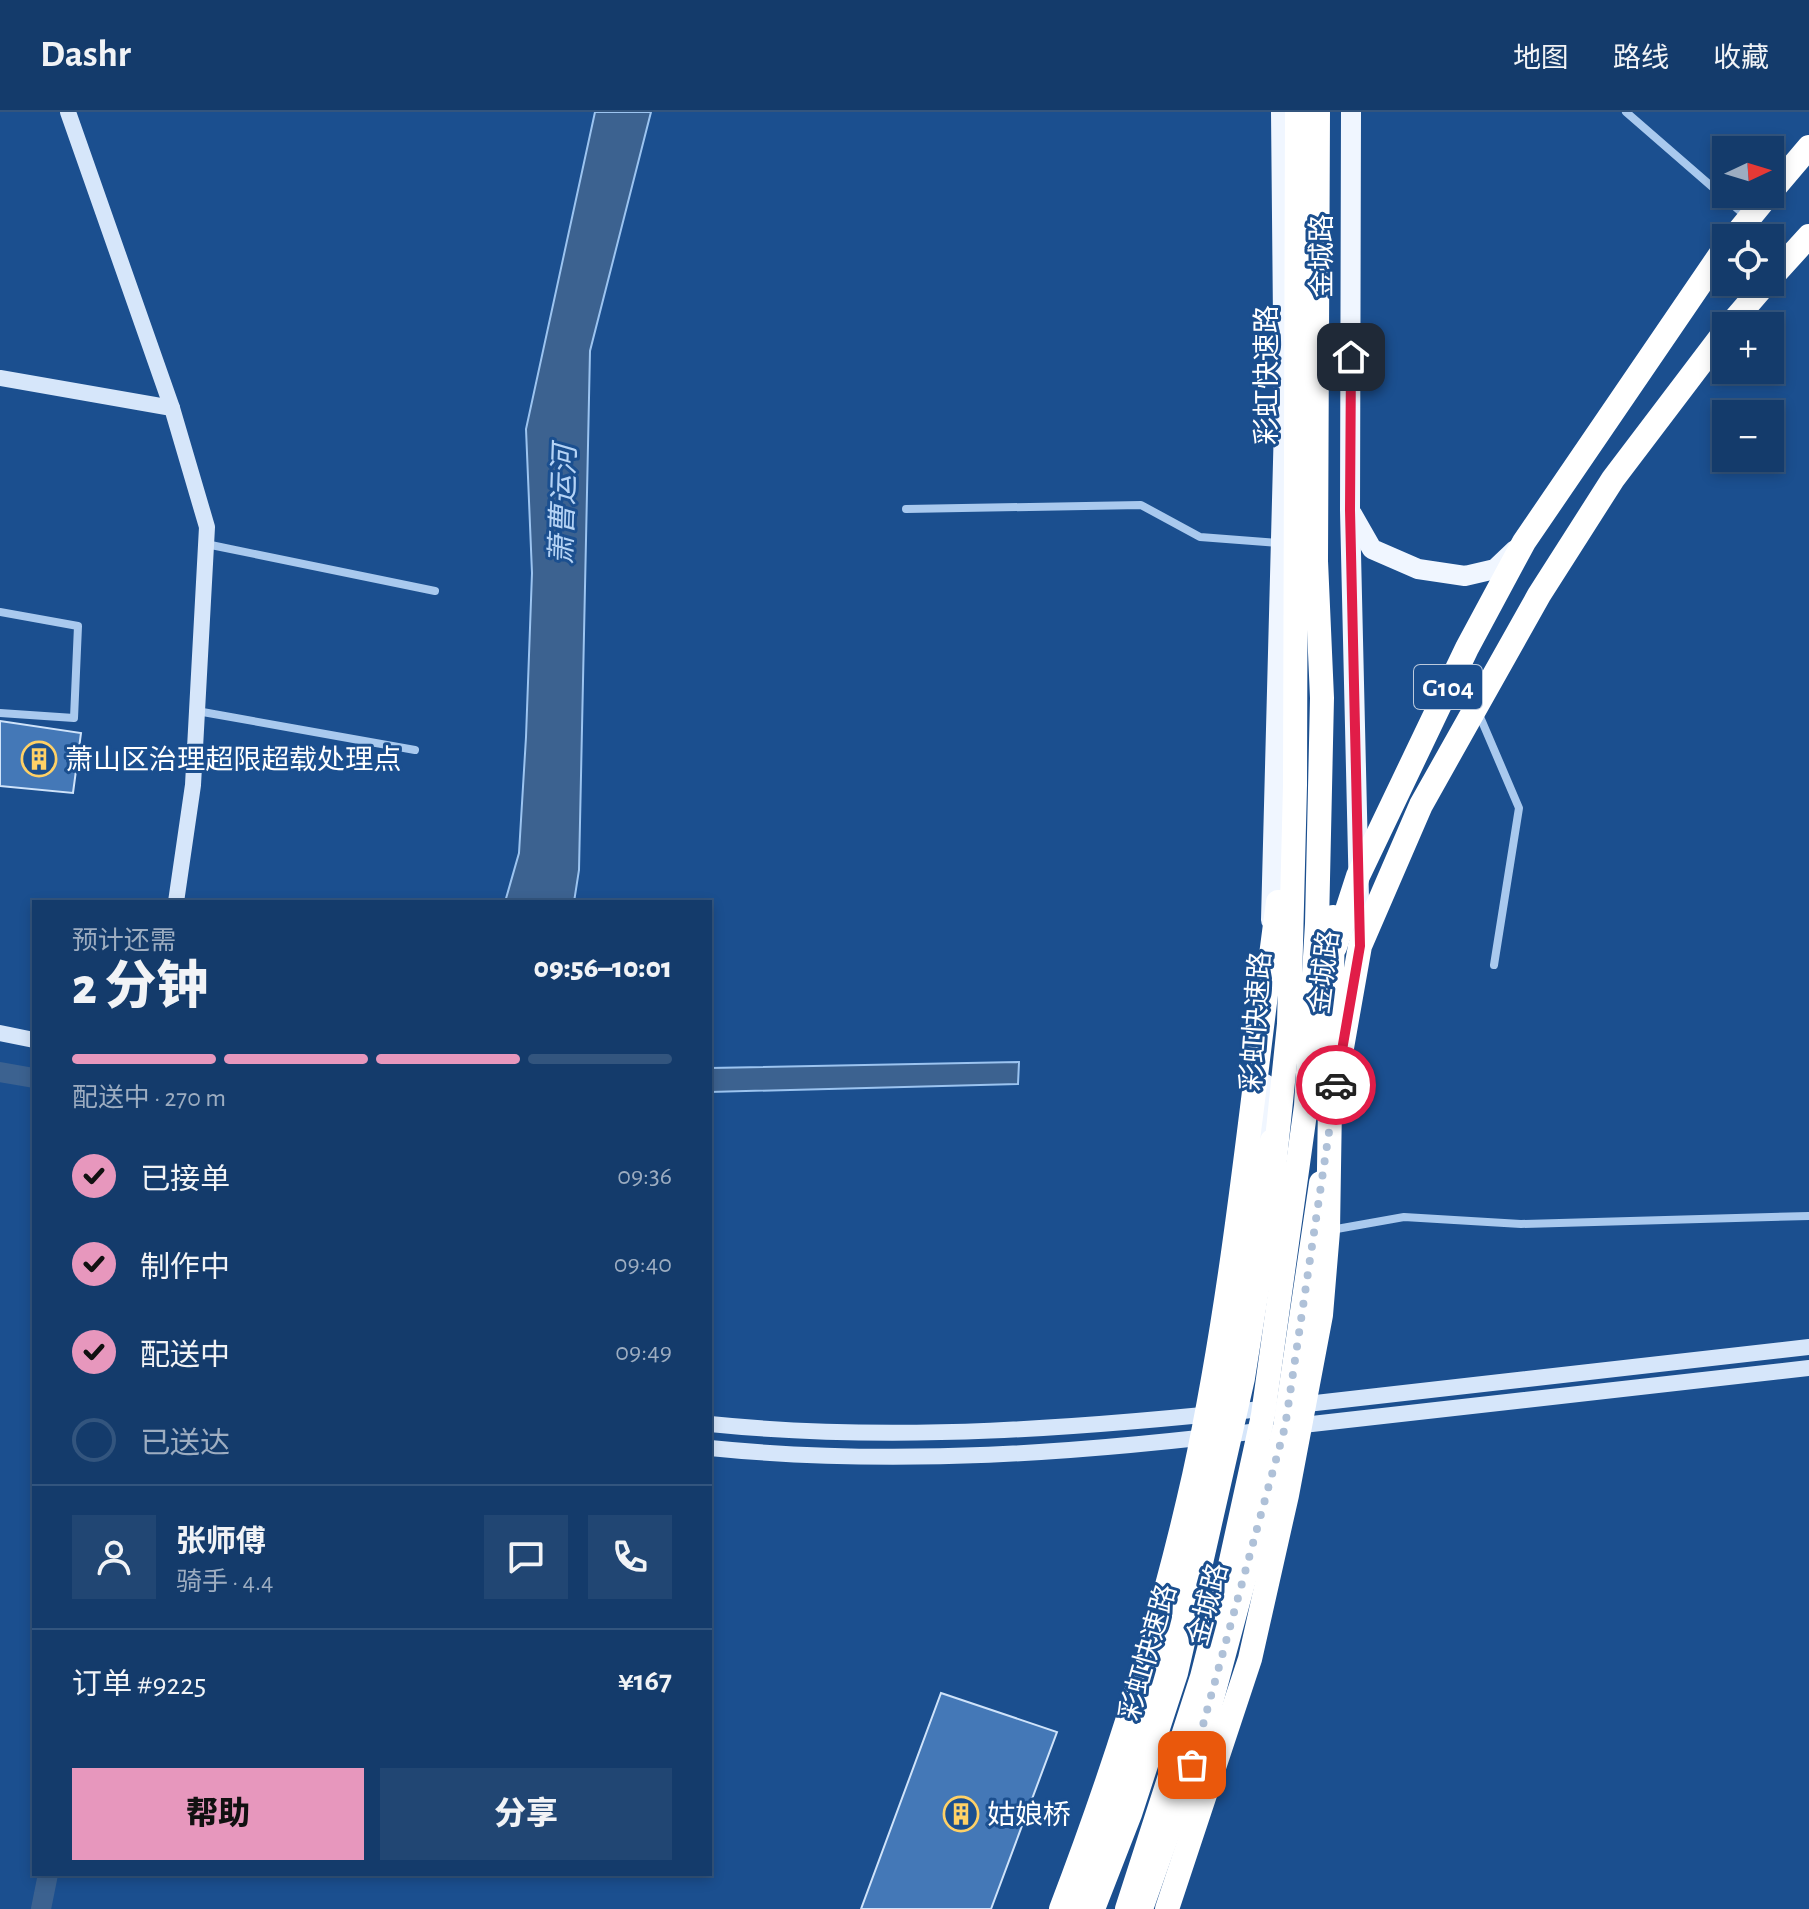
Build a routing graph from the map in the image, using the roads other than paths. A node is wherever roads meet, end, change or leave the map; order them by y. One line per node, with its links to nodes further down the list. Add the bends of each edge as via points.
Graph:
1 (68, 112): 19 (street)
2 (1281, 112): 23 (main road, 金城路)
3 (1297, 112): 32 (highway, 彩虹快速路, bridge)
4 (1318, 112): 27 (highway, 彩虹快速路, bridge, via 1316,561)
5 (1351, 112): 21 (main road, 金城路)
6 (1626, 112): 10 (street)
7 (1809, 147): 8 (highway)
8 (1784, 176)
9 (1757, 208): 10 (highway)
10 (1749, 218): 11 (highway)
11 (1744, 224)
12 (1809, 236): 13 (highway, G104)
13 (1784, 263)
14 (1712, 267): 22 (highway, G104)
15 (1755, 296): 16 (highway, G104)
16 (1741, 312)
17 (1712, 349): 28 (highway, G104, via 1613,479)
18 (0, 378): 19 (street)
19 (172, 408): 24 (street, via 207,527)
20 (906, 509): 23 (street, via 1141,505 1200,537)
21 (1350, 510): 22 (main road, via 1372,549 1418,569 1465,576 1495,569); 33 (main road, 金城路)
22 (1524, 542): 33 (highway, G104)
23 (1281, 543): 39 (main road, 金城路)
24 (206, 544): 25 (street); 29 (street)
25 (435, 591)
26 (0, 612): 30 (street, via 78,626 74,718)
27 (1322, 698): 41 (highway, bridge, via 1333,884); 51 (highway, 彩虹快速路, bridge, via 1306,1106 1263,1415 1202,1677)
28 (1476, 707): 35 (highway, G104, via 1421,805); 36 (street, via 1519,808)
29 (197, 711): 31 (street); 34 (street, via 193,785)
30 (0, 713)
31 (415, 750)
32 (1295, 785): 48 (highway, bridge, via 1227,1297 1194,1476 1153,1636); 50 (highway, 彩虹快速路, bridge, via 1289,1024 1270,1207 1243,1378 1176,1673)
33 (1358, 876): 35 (main road, 金城路); 39 (highway, G104)
34 (176, 900)
35 (1360, 946): 44 (highway, 金城路)
36 (1494, 965)
37 (0, 1033): 38 (street)
38 (32, 1040)
39 (1261, 1173): 46 (highway, 金城路)
40 (1809, 1216): 41 (street, via 1521,1224 1404,1217)
41 (1328, 1231): 53 (highway, bridge, via 1321,1315 1250,1659)
42 (1809, 1347): 44 (street)
43 (1809, 1368): 44 (street)
44 (1287, 1416): 46 (street); 52 (highway, 金城路, via 1202,1736)
45 (712, 1424): 46 (street, via 843,1432)
46 (1217, 1425): 47 (street, via 1059,1452 883,1457); 49 (highway, 金城路, via 1165,1643 1111,1821)
47 (712, 1448)
48 (1061, 1909)
49 (1076, 1909)
50 (1093, 1909)
51 (1127, 1909)
52 (1141, 1909)
53 (1167, 1909)

